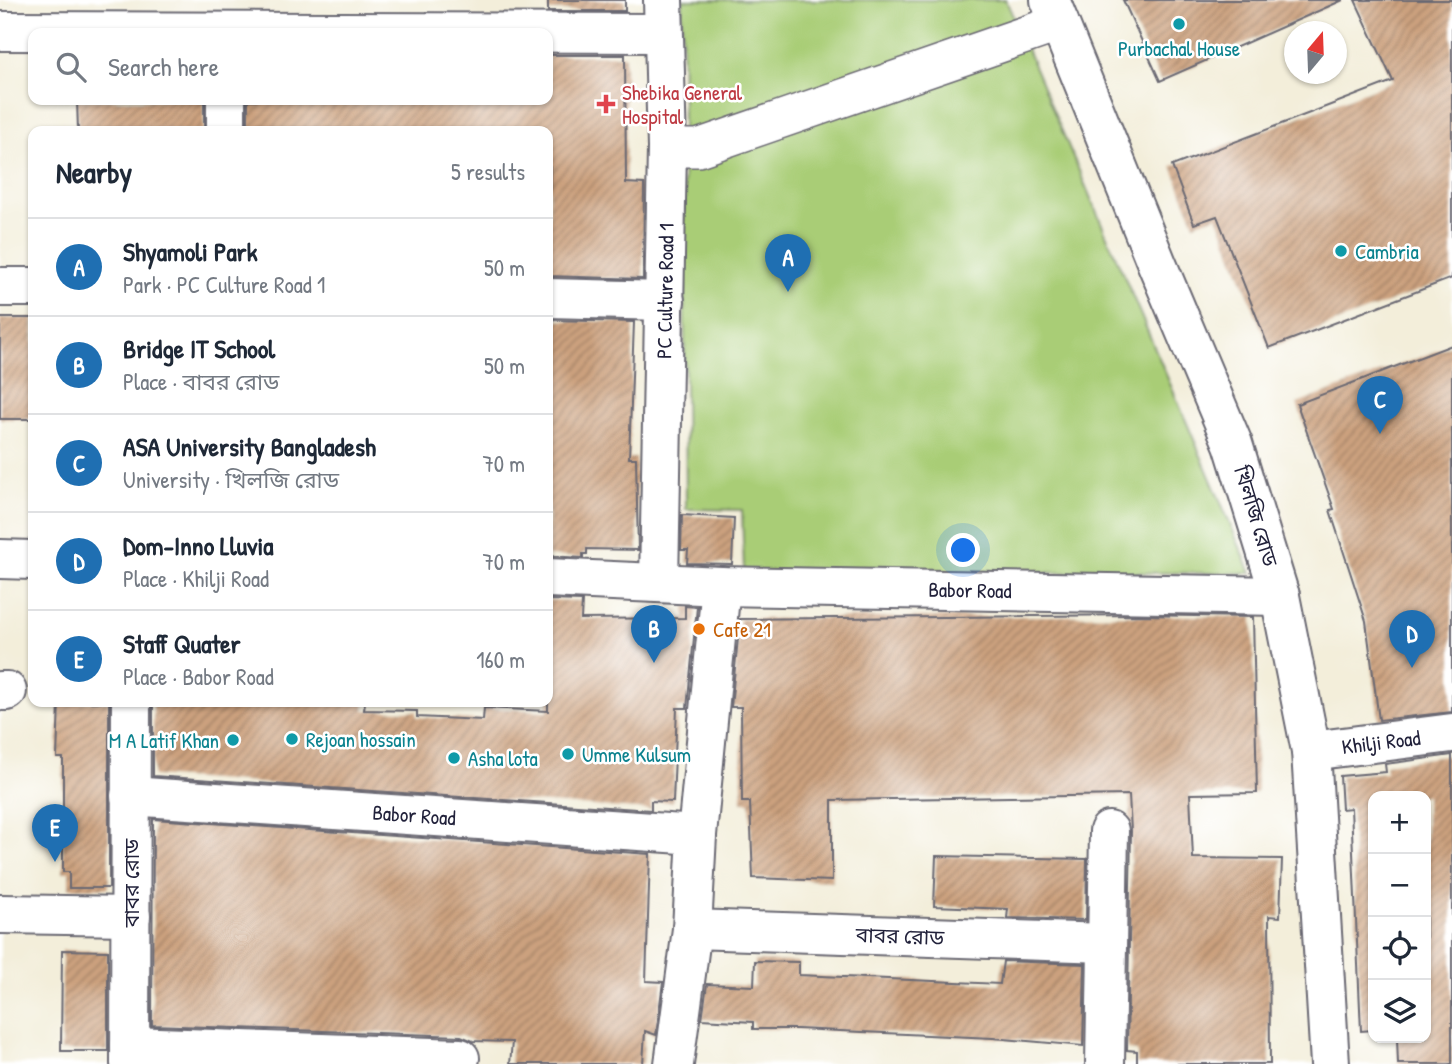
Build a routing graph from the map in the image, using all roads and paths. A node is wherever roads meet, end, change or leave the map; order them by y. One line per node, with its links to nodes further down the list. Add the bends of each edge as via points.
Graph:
1 (1055, 11): 9 (street, via 698,148); 19 (street, খিলজি রোড, via 1233,444)
2 (663, 17): 3 (street); 9 (street, PC Culture Road 1)
3 (226, 21): 4 (street)
4 (68, 28)
5 (28, 30): 6 (street)
6 (0, 31)
7 (226, 105): 8 (street)
8 (226, 126)
9 (667, 148): 13 (street, PC Culture Road 1)
10 (0, 286): 11 (street)
11 (28, 287)
12 (553, 298): 13 (street)
13 (665, 301): 17 (street, PC Culture Road 1)
14 (0, 559): 15 (street)
15 (28, 560)
16 (553, 578): 17 (street, Babor Road)
17 (659, 583): 18 (street, Babor Road)
18 (722, 586): 19 (street, Babor Road); 25 (street)
19 (1280, 596): 22 (street, খিলজি রোড)
20 (131, 707): 23 (street, বাবর রোড)
21 (1452, 733): 22 (street, Khilji Road)
22 (1311, 751): 34 (street, খিলজি রোড)
23 (130, 796): 25 (street, Babor Road); 27 (street, বাবর রোড)
24 (1109, 831): 29 (street)
25 (697, 835): 28 (street)
26 (0, 914): 27 (street)
27 (131, 916): 30 (street, বাবর রোড)
28 (692, 929): 29 (street, বাবর রোড); 32 (street)
29 (1107, 943): 33 (street)
30 (130, 1055): 31 (street)
31 (460, 1058)
32 (674, 1064)
33 (1105, 1064)
34 (1330, 1064)

